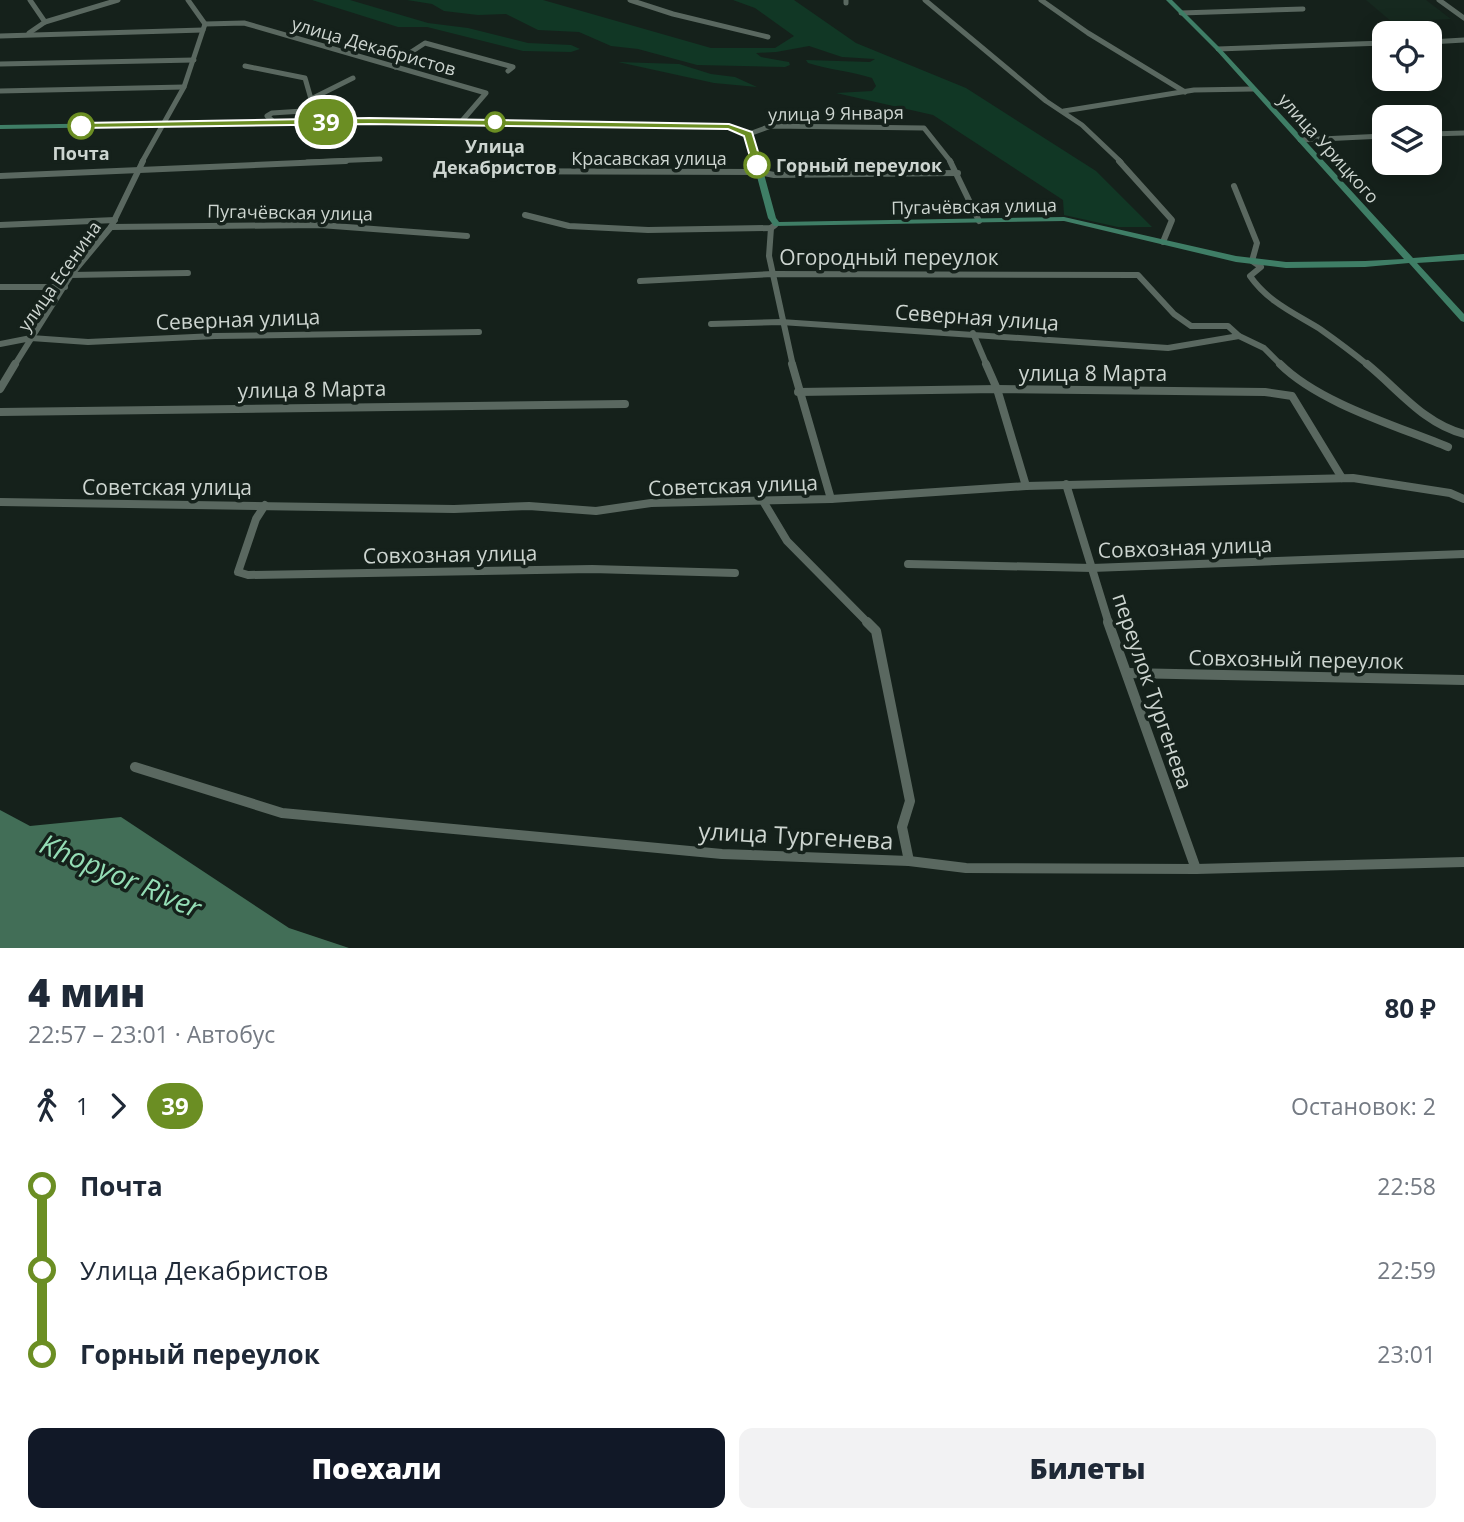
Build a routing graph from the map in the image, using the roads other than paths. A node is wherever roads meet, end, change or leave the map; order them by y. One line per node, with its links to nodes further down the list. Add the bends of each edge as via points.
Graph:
1 (30, 0): 12 (street)
2 (118, 0): 12 (street)
3 (187, 0): 13 (street)
4 (630, 0): 16 (street)
5 (925, 0): 32 (street)
6 (1041, 0): 30 (street)
7 (1169, 0): 10 (main road, улица Урицкого)
8 (1439, 0): 11 (street)
9 (1303, 9): 10 (street)
10 (1181, 13): 20 (main road, улица Урицкого)
11 (1464, 18)
12 (45, 22): 14 (street)
13 (204, 27): 14 (street, улица Декабристов); 21 (street, улица Есенина); 24 (street, улица Декабристов, via 244,23)
14 (29, 33): 15 (street, улица Декабристов)
15 (0, 36)
16 (768, 37)
17 (1464, 40): 18 (street)
18 (1442, 41)
19 (1372, 43): 20 (street)
20 (1218, 49): 28 (main road, улица Урицкого)
21 (194, 60): 22 (street); 27 (street, улица Есенина)
22 (0, 65)
23 (246, 66): 31 (street, via 305,78)
24 (395, 67): 25 (street, via 425,43 513,67); 34 (street, улица Декабристов, via 486,93)
25 (508, 71)
26 (354, 78): 31 (street)
27 (184, 87): 29 (street); 35 (street, улица Есенина)
28 (1253, 89): 30 (street); 41 (main road, улица Урицкого)
29 (0, 91)
30 (1185, 92): 32 (street)
31 (311, 99): 33 (street, via 303,111 267,116)
32 (1064, 111): 55 (street, via 1120,160 1172,220)
33 (275, 122): 34 (main road); 35 (main road)
34 (461, 122): 39 (main road, via 729,126)
35 (164, 124): 36 (main road); 43 (street, улица Есенина)
36 (0, 127)
37 (1464, 132): 38 (street)
38 (1442, 133)
39 (749, 134): 45 (main road); 46 (street, улица 9 Января, via 771,127 924,128)
40 (1372, 137): 41 (street)
41 (1300, 140): 57 (main road, улица Урицкого)
42 (380, 159): 43 (street)
43 (137, 171): 47 (street); 51 (street, улица Есенина)
44 (465, 171): 45 (street, Красавская улица)
45 (759, 172): 46 (street, Красавская улица); 53 (main road)
46 (958, 173): 50 (street)
47 (0, 176)
48 (1234, 186): 58 (street, via 1257,243)
49 (525, 215): 53 (street, Пугачёвская улица, via 569,226 648,230)
50 (979, 221): 53 (main road, Пугачёвская улица); 55 (main road, Пугачёвская улица, via 1064,219)
51 (113, 223): 52 (street, Пугачёвская улица); 54 (street, Пугачёвская улица, via 320,225); 61 (street, улица Есенина)
52 (0, 225)
53 (774, 226): 60 (street, via 766,241)
54 (467, 236)
55 (1163, 242): 58 (main road, Пугачёвская улица)
56 (1464, 257): 57 (main road, Пугачёвская улица)
57 (1409, 260): 58 (main road, Пугачёвская улица, via 1286,265); 65 (main road, улица Урицкого)
58 (1252, 261): 78 (street, via 1261,267 1250,276 1268,299 1315,326 1424,414)
59 (188, 273): 61 (street)
60 (773, 274): 62 (street, Огородный переулок); 66 (street); 70 (street, Огородный переулок, via 1138,275 1191,326 1227,326)
61 (71, 275): 64 (street, улица Есенина)
62 (640, 281)
63 (0, 287): 64 (street)
64 (65, 287): 71 (street, улица Есенина)
65 (1464, 319)
66 (781, 322): 67 (street, Северная улица); 69 (street, Северная улица); 75 (street)
67 (711, 324)
68 (479, 332): 71 (street, Северная улица, via 88,342)
69 (973, 332): 70 (street, Северная улица, via 1168,348); 74 (street)
70 (1239, 336): 79 (street, via 1264,348 1292,376 1326,396)
71 (31, 338): 72 (street, Северная улица); 73 (street, улица Есенина)
72 (0, 344)
73 (0, 389)
74 (997, 389): 75 (street, улица 8 Марта); 80 (street, улица 8 Марта, via 1292,396); 82 (street)
75 (798, 392): 85 (street)
76 (625, 404): 77 (street, улица 8 Марта)
77 (0, 412)
78 (1464, 434)
79 (1448, 447)
80 (1342, 478): 81 (street, Советская улица); 84 (street, Советская улица)
81 (1066, 484): 82 (street, Советская улица); 92 (street, переулок Тургенева)
82 (1026, 486): 85 (street, Советская улица)
83 (1464, 488): 84 (street)
84 (1450, 493): 86 (street, Советская улица)
85 (831, 499): 87 (street, Советская улица)
86 (1464, 499)
87 (763, 501): 89 (street, Советская улица, via 651,503 596,511 529,506); 97 (street, via 787,541 876,632 910,802 902,827)
88 (0, 502): 89 (street, Советская улица)
89 (265, 505): 93 (street, Совхозная улица, via 239,572 248,575 592,569)
90 (1464, 554): 92 (street, Совхозная улица)
91 (908, 564): 92 (street, Совхозная улица)
92 (1093, 568): 94 (street, переулок Тургенева)
93 (735, 573)
94 (1127, 673): 95 (street, Совхозный переулок); 99 (street, переулок Тургенева)
95 (1464, 680)
96 (135, 767): 97 (street, улица Тургенева, via 282,813 722,854)
97 (909, 861): 99 (street, улица Тургенева, via 966,868)
98 (1464, 862): 99 (street, улица Тургенева)
99 (1196, 869)

